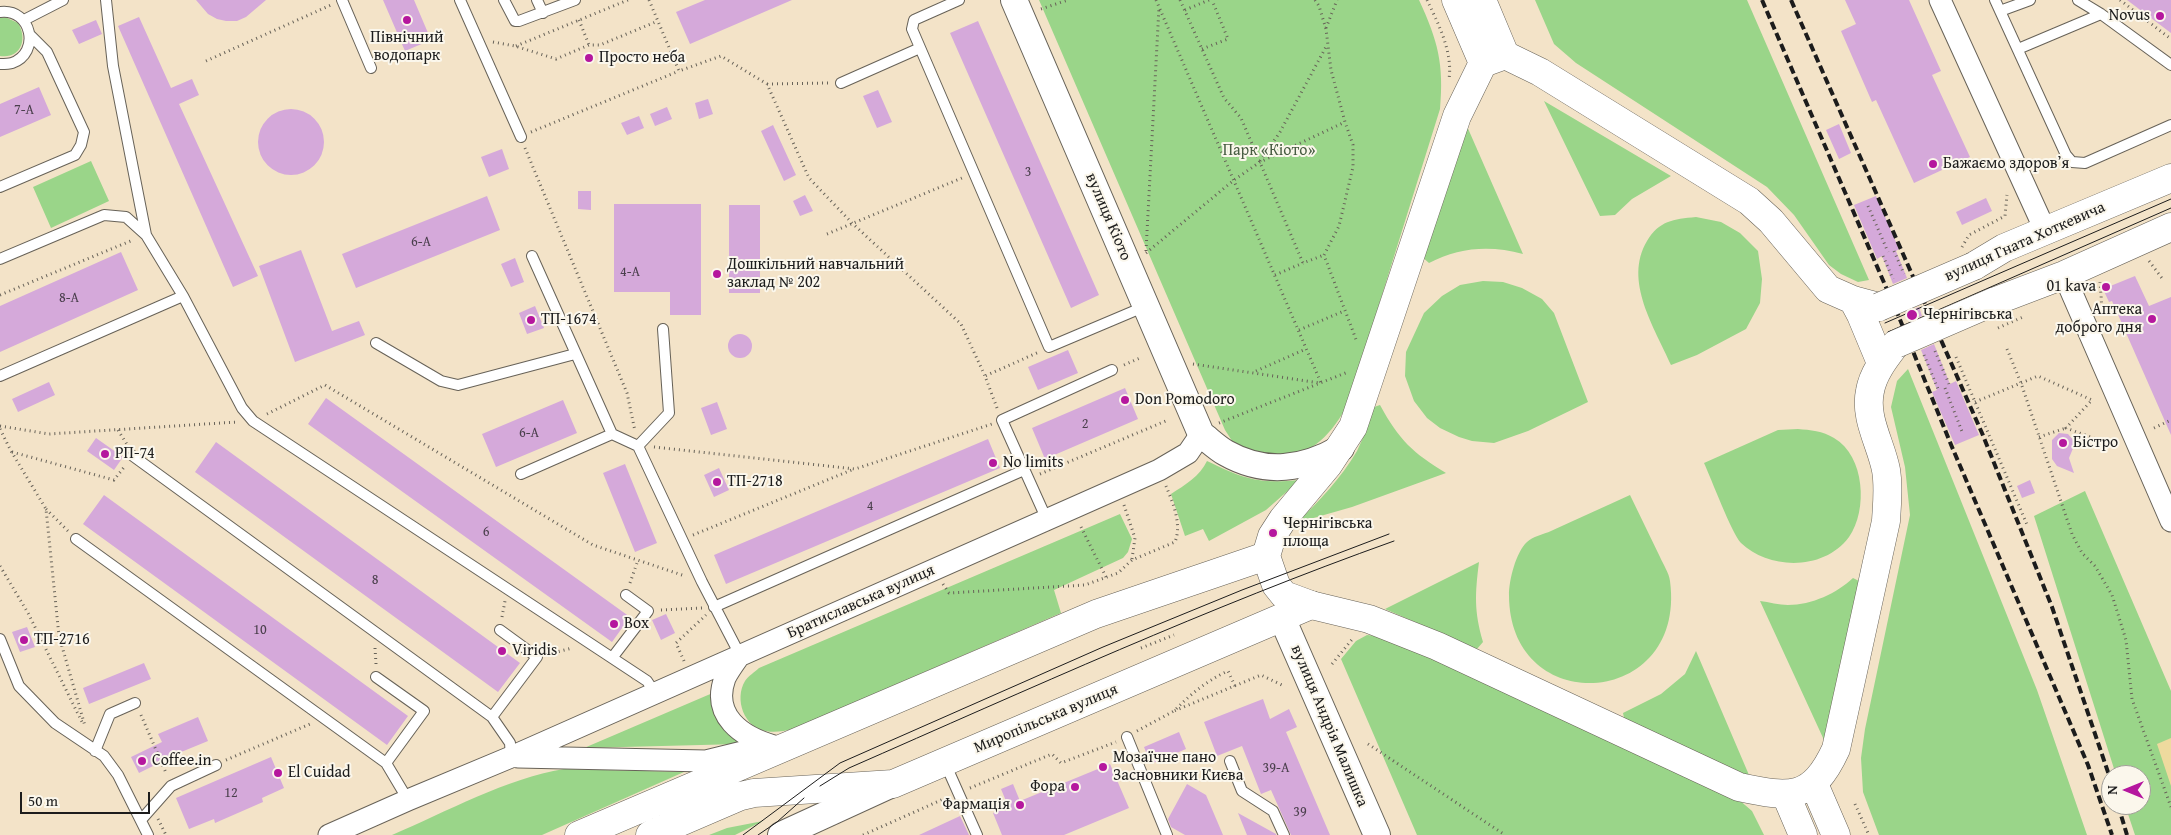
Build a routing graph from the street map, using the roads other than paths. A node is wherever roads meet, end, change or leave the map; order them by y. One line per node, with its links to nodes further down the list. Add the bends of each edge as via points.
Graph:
1 (63, 0): 20 (lane)
2 (106, 0): 35 (lane, via 114,66)
3 (342, 0): 27 (lane)
4 (460, 0): 30 (lane)
5 (504, 0): 18 (lane, via 515,21)
6 (537, 0): 18 (lane)
7 (575, 0): 18 (lane)
8 (959, 0): 22 (lane, via 914,20 912,29)
9 (1014, 0): 41 (street, вулиця Кіото)
10 (1456, 0): 24 (main road)
11 (1482, 0): 24 (main road)
12 (1940, 0): 34 (street)
13 (1995, 0): 16 (lane)
14 (2030, 0): 16 (lane)
15 (2078, 0): 19 (lane)
16 (2000, 11): 23 (lane)
17 (0, 12): 20 (lane, via 9,11)
18 (543, 13)
19 (2101, 14): 23 (lane); 26 (lane)
20 (24, 20): 21 (lane)
21 (31, 36): 25 (lane, via 26,53 12,64); 32 (lane, via 47,52 84,132 75,155)
22 (920, 48): 28 (lane); 41 (lane, via 1049,347)
23 (2018, 49): 29 (lane, via 2066,156 2072,162 2085,163)
24 (1494, 59): 40 (main road, via 1540,72 1749,201 1771,221 1828,289); 51 (main road, via 1457,116 1353,427)
25 (0, 64)
26 (2171, 65)
27 (371, 68)
28 (841, 83)
29 (2171, 125)
30 (521, 137)
31 (2171, 178): 34 (main road, вулиця Гната Хоткевича)
32 (0, 187)
33 (2171, 226): 38 (main road)
34 (2045, 230): 40 (main road, вулиця Гната Хоткевича, bridge, via 2004,248 1967,259 1879,307)
35 (146, 234): 37 (lane, via 126,217 104,215); 39 (lane)
36 (532, 256): 45 (lane)
37 (0, 259)
38 (2064, 275): 44 (main road, bridge, via 1996,315); 55 (street)
39 (183, 296): 47 (lane); 66 (lane, via 242,408 253,421)
40 (1853, 300): 44 (main road)
41 (1146, 306): 48 (street, вулиця Кіото)
42 (663, 329): 50 (lane, via 669,413)
43 (376, 343): 45 (lane, via 441,381 458,385)
44 (1889, 353): 80 (main road, via 1870,390 1870,416 1886,469 1886,521 1836,749)
45 (575, 354): 49 (lane)
46 (1112, 370): 54 (lane, via 1002,420)
47 (0, 376)
48 (1210, 428): 51 (street, via 1224,452 1246,463 1271,467 1320,460); 56 (street, Братиславська вулиця, via 1188,453 1160,470)
49 (612, 434): 50 (lane); 53 (lane)
50 (638, 446): 61 (lane)
51 (1340, 448): 58 (main road, via 1283,519 1272,536)
52 (133, 456): 70 (lane)
53 (521, 474)
54 (1026, 474): 56 (lane); 61 (lane)
55 (2170, 519)
56 (1046, 520): 65 (street, Братиславська вулиця)
57 (76, 539): 77 (lane)
58 (1266, 556): 60 (main road, via 1276,585 1284,594); 72 (main road, Братиславська вулиця, via 1096,614)
59 (626, 595): 66 (lane, via 648,611)
60 (1311, 605): 62 (main road, Миропільська вулиця); 82 (main road, via 1369,619 1437,646 1739,787)
61 (714, 607): 65 (lane)
62 (1282, 618): 76 (main road, Миропільська вулиця); 93 (street, вулиця Андрія Малишка)
63 (500, 630): 70 (lane, via 536,657)
64 (0, 638): 73 (lane, via 19,686 55,723)
65 (740, 655): 68 (street, Братиславська вулиця); 72 (street, via 726,677 721,696 725,713 737,729)
66 (612, 658): 68 (lane, via 647,681)
67 (376, 677): 77 (lane, via 424,711)
68 (655, 693): 74 (street, Братиславська вулиця)
69 (135, 703): 73 (lane, via 110,714)
70 (492, 718): 74 (lane, via 510,743)
71 (1126, 737): 91 (lane)
72 (763, 748): 74 (street, Братиславська вулиця, via 706,761); 81 (main road, via 766,773); 87 (main road, Братиславська вулиця)
73 (95, 751): 84 (lane, via 104,756 118,775)
74 (511, 757): 83 (street, Братиславська вулиця)
75 (1230, 761): 92 (lane, via 1242,791 1273,811)
76 (944, 762): 79 (main road, Миропільська вулиця); 90 (lane)
77 (386, 763): 83 (lane)
78 (216, 765): 84 (lane, via 171,786)
79 (894, 784): 81 (main road); 89 (street, Миропільська вулиця)
80 (1814, 784): 82 (main road); 95 (main road)
81 (754, 794): 88 (main road, via 741,796)
82 (1786, 795): 94 (main road)
83 (408, 800): 86 (street, Братиславська вулиця)
84 (141, 820): 85 (lane)
85 (148, 835)
86 (330, 835)
87 (579, 835)
88 (650, 835)
89 (782, 835)
90 (977, 835)
91 (1167, 835)
92 (1284, 835)
93 (1377, 835)
94 (1803, 835)
95 (1836, 835)

